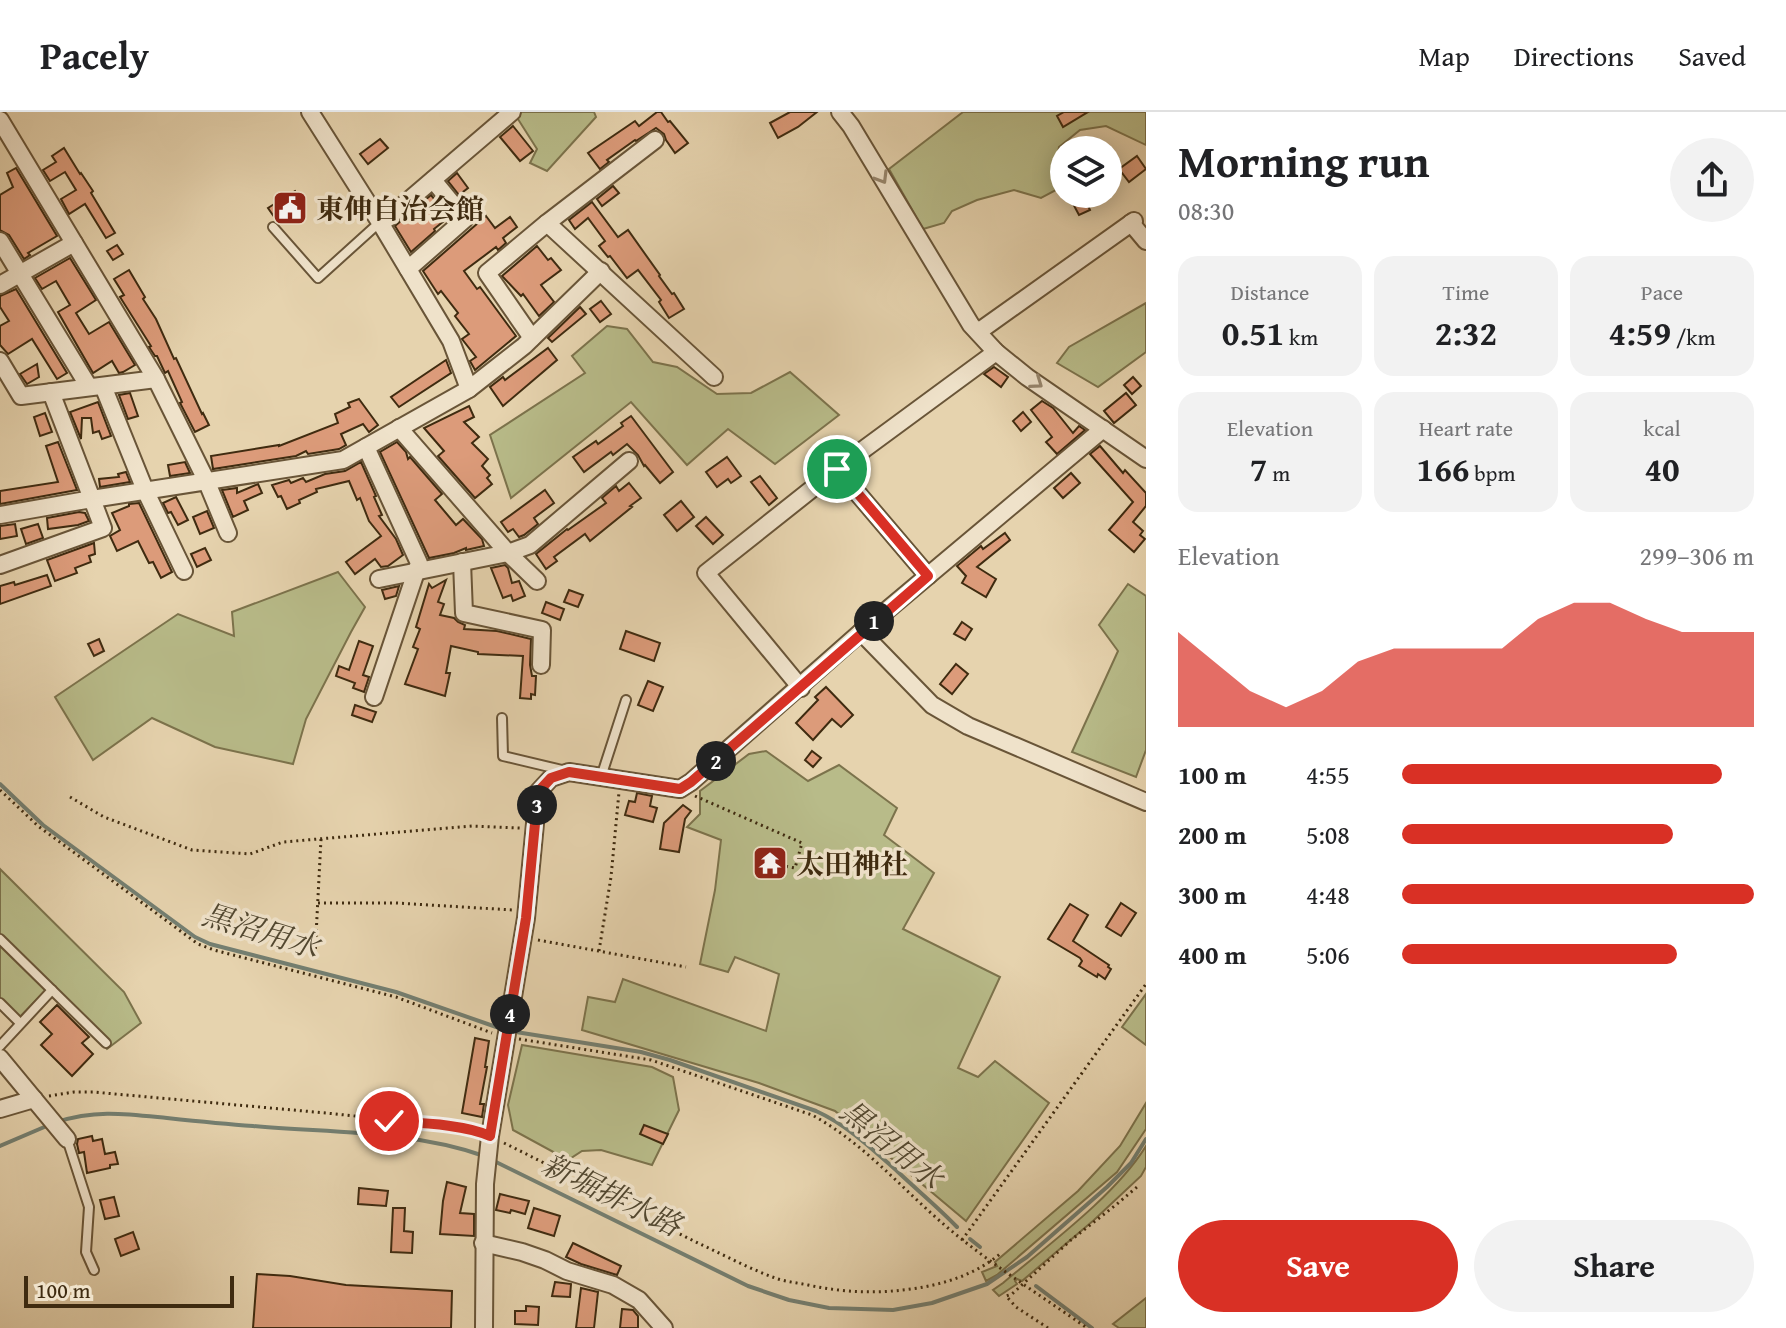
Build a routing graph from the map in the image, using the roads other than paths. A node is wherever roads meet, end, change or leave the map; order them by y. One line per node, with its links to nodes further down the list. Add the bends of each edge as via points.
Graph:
1 (310, 112): 7 (street)
2 (512, 112): 6 (street)
3 (840, 112): 17 (street, one-way to 17)
4 (0, 120): 12 (street)
5 (655, 140): 8 (street)
6 (433, 180): 7 (street); 13 (street, via 465,219)
7 (380, 223): 9 (lane, via 318,278); 13 (street)
8 (547, 223): 14 (street); 18 (street, via 487,273)
9 (273, 227)
10 (0, 241): 15 (street)
11 (1146, 241): 17 (street, via 1133,222)
12 (74, 243): 15 (street); 22 (street)
13 (408, 269): 24 (street, via 451,341)
14 (601, 271): 18 (street); 21 (street)
15 (20, 274): 16 (street); 23 (street)
16 (0, 285)
17 (978, 332): 19 (street)
18 (532, 338): 24 (street)
19 (996, 352): 27 (street, one-way to 27); 31 (street)
20 (0, 361): 25 (street, via 21,396)
21 (714, 377)
22 (156, 379): 23 (street); 32 (street)
23 (96, 386): 25 (street); 33 (street)
24 (469, 389): 26 (street)
25 (51, 392): 34 (street)
26 (399, 428): 28 (street); 37 (street)
27 (1103, 429): 29 (street); 42 (street)
28 (366, 447): 32 (street, via 343,460); 41 (street, via 419,563)
29 (1146, 459)
30 (629, 461): 37 (street, via 530,545)
31 (837, 469): 42 (street); 47 (street, via 706,573)
32 (206, 480): 33 (street); 36 (street)
33 (145, 490): 34 (street); 40 (street)
34 (92, 499): 35 (street); 39 (street, via 103,528)
35 (0, 515)
36 (228, 533)
37 (508, 553): 38 (street); 44 (street)
38 (462, 562): 41 (street); 46 (street, via 464,613 542,630)
39 (0, 565)
40 (184, 571)
41 (417, 571): 43 (street); 48 (street)
42 (928, 576): 45 (street)
43 (379, 579)
44 (537, 581)
45 (861, 632): 47 (street); 53 (street, via 932,705 968,726)
46 (541, 665)
47 (801, 688): 52 (street, via 680,789)
48 (374, 697)
49 (626, 700): 52 (lane)
50 (502, 718): 51 (lane, via 503,756)
51 (569, 772): 52 (street); 64 (street, via 551,778 538,792 527,911 490,1136)
52 (601, 777)
53 (1146, 802)
54 (0, 939): 55 (lane)
55 (52, 990): 57 (lane); 58 (lane)
56 (0, 1003): 57 (lane)
57 (20, 1023): 59 (lane)
58 (106, 1043)
59 (0, 1046)
60 (0, 1058): 61 (street)
61 (39, 1106): 62 (street); 63 (street)
62 (0, 1109)
63 (67, 1139): 65 (lane, via 89,1207 86,1252)
64 (483, 1243): 66 (street); 67 (street, via 613,1285 639,1300)
65 (94, 1270)
66 (484, 1328)
67 (664, 1328)

